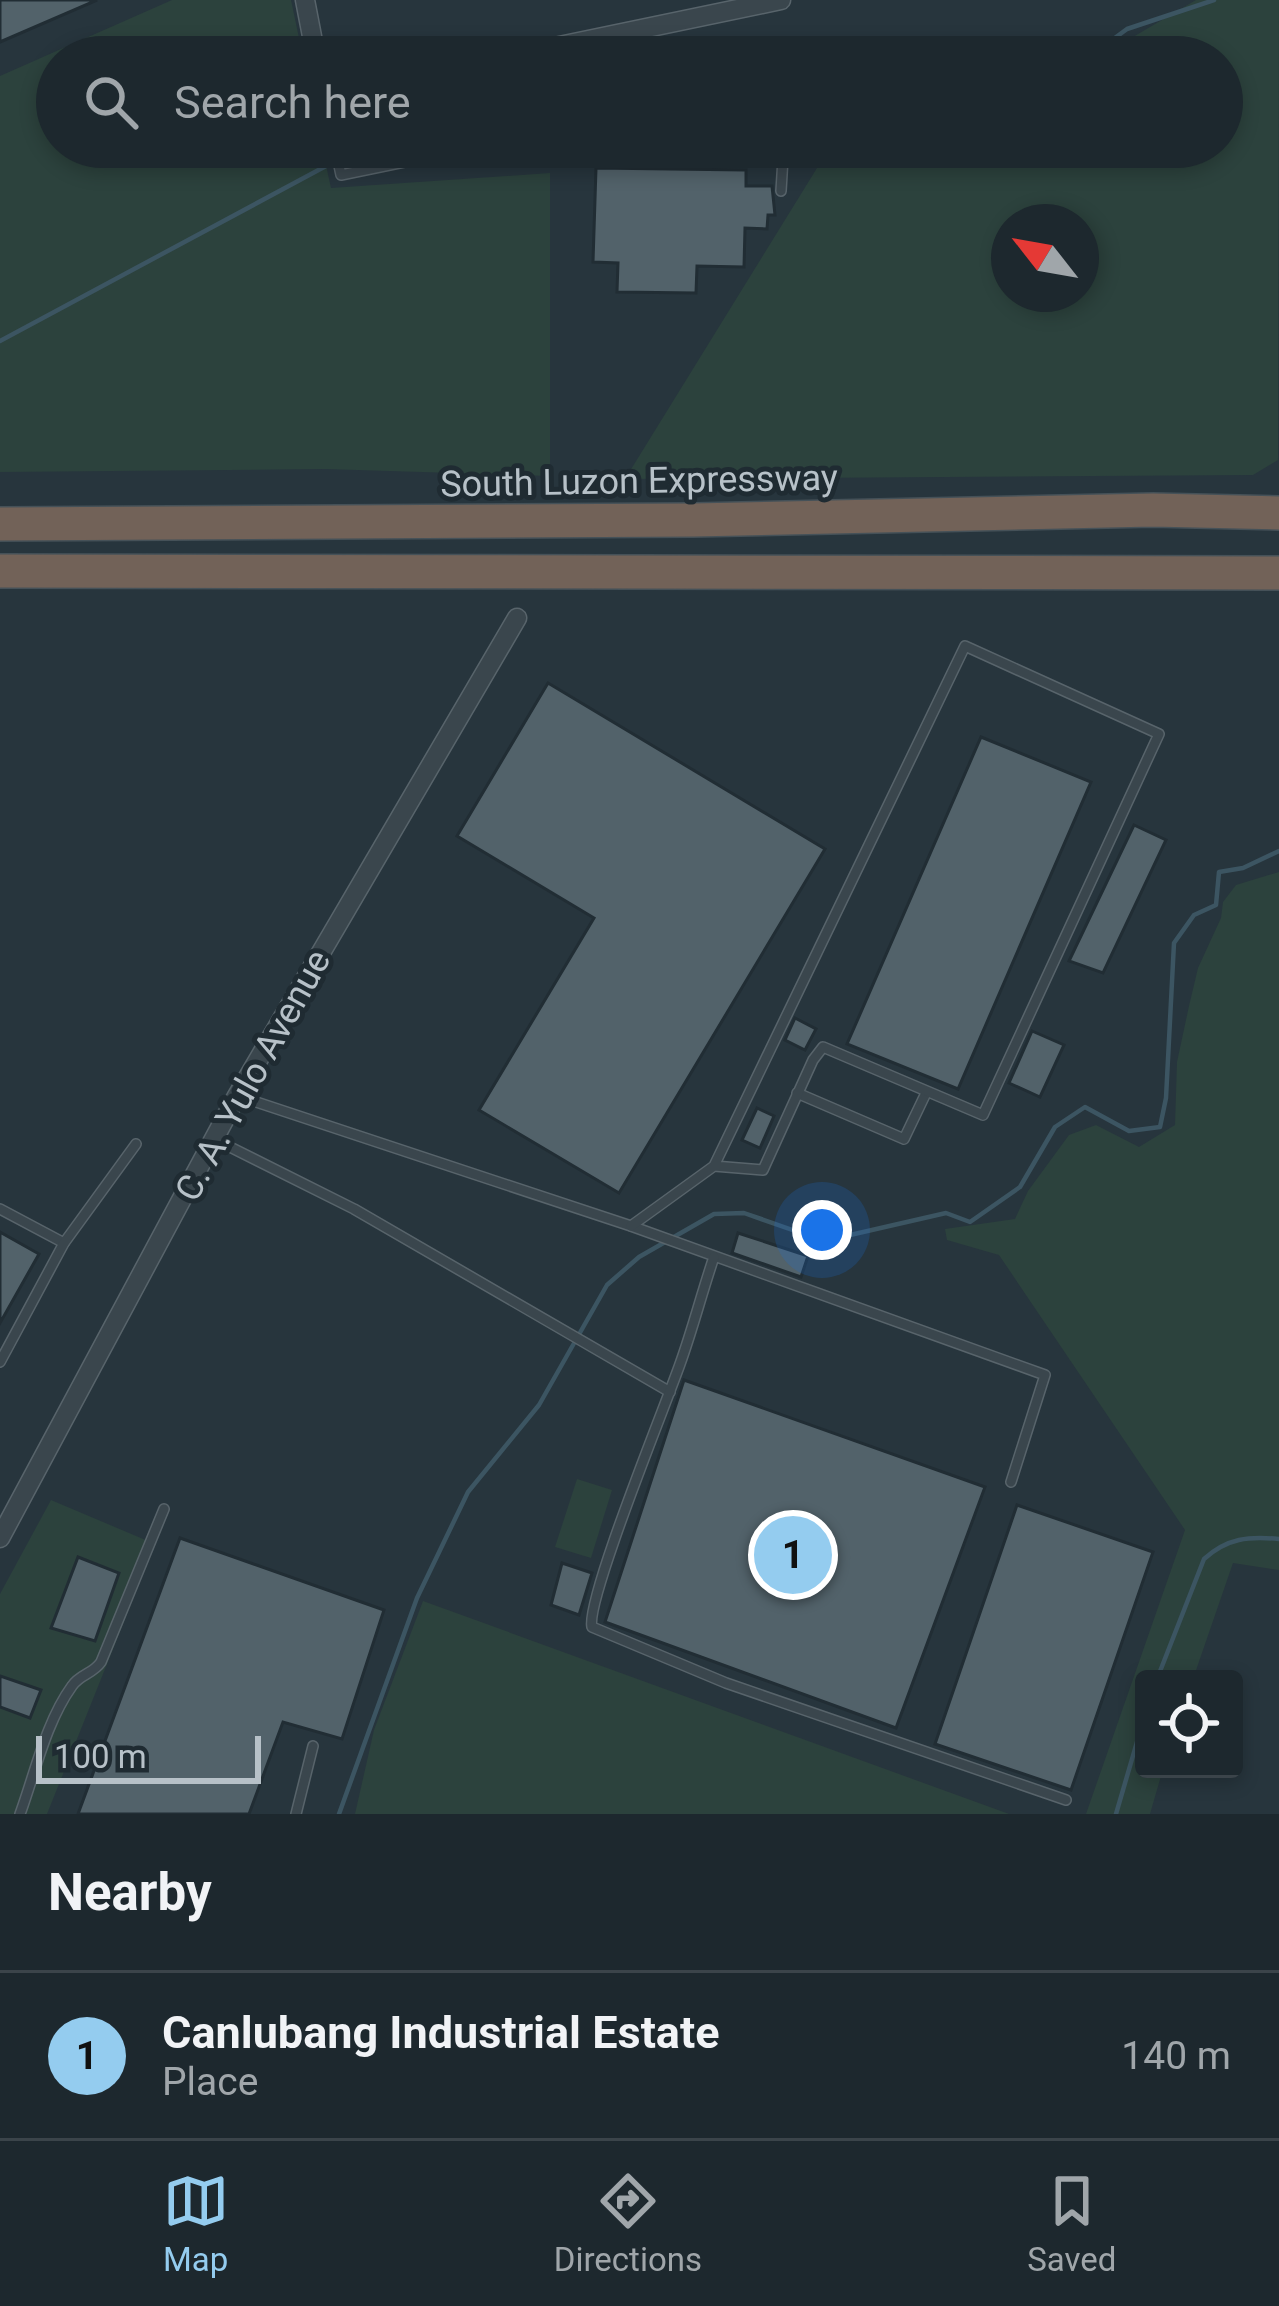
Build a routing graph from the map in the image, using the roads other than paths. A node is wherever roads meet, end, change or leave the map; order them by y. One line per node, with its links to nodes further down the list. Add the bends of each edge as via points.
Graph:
1 (305, 0): 3 (street)
2 (781, 0): 4 (street)
3 (312, 36)
4 (608, 36)
5 (339, 168): 6 (lane, via 340,175)
6 (374, 168)
7 (782, 168): 8 (lane)
8 (781, 191)
9 (1279, 513): 10 (highway, South Luzon Expressway)
10 (0, 524)
11 (0, 572): 12 (highway)
12 (1279, 573)
13 (517, 618): 16 (street, C. A. Yulo Avenue)
14 (797, 1093): 15 (lane, via 823,1047); 15 (lane, via 904,1139); 19 (lane, via 763,1170)
15 (926, 1093): 19 (lane, via 983,1114 1159,734 965,646)
16 (237, 1096): 17 (street, C. A. Yulo Avenue); 21 (lane)
17 (214, 1139): 25 (lane, via 354,1209); 28 (street, C. A. Yulo Avenue)
18 (136, 1144): 22 (lane)
19 (714, 1166): 21 (lane)
20 (0, 1209): 22 (lane)
21 (631, 1226): 23 (lane)
22 (64, 1243): 24 (lane)
23 (714, 1257): 25 (lane); 26 (lane, via 1046,1375)
24 (0, 1362)
25 (670, 1392): 30 (lane, via 601,1582 593,1629)
26 (1012, 1482)
27 (164, 1509): 31 (lane, via 101,1662 62,1702)
28 (0, 1538)
29 (313, 1746): 32 (lane)
30 (1066, 1800)
31 (20, 1814)
32 (296, 1814)

